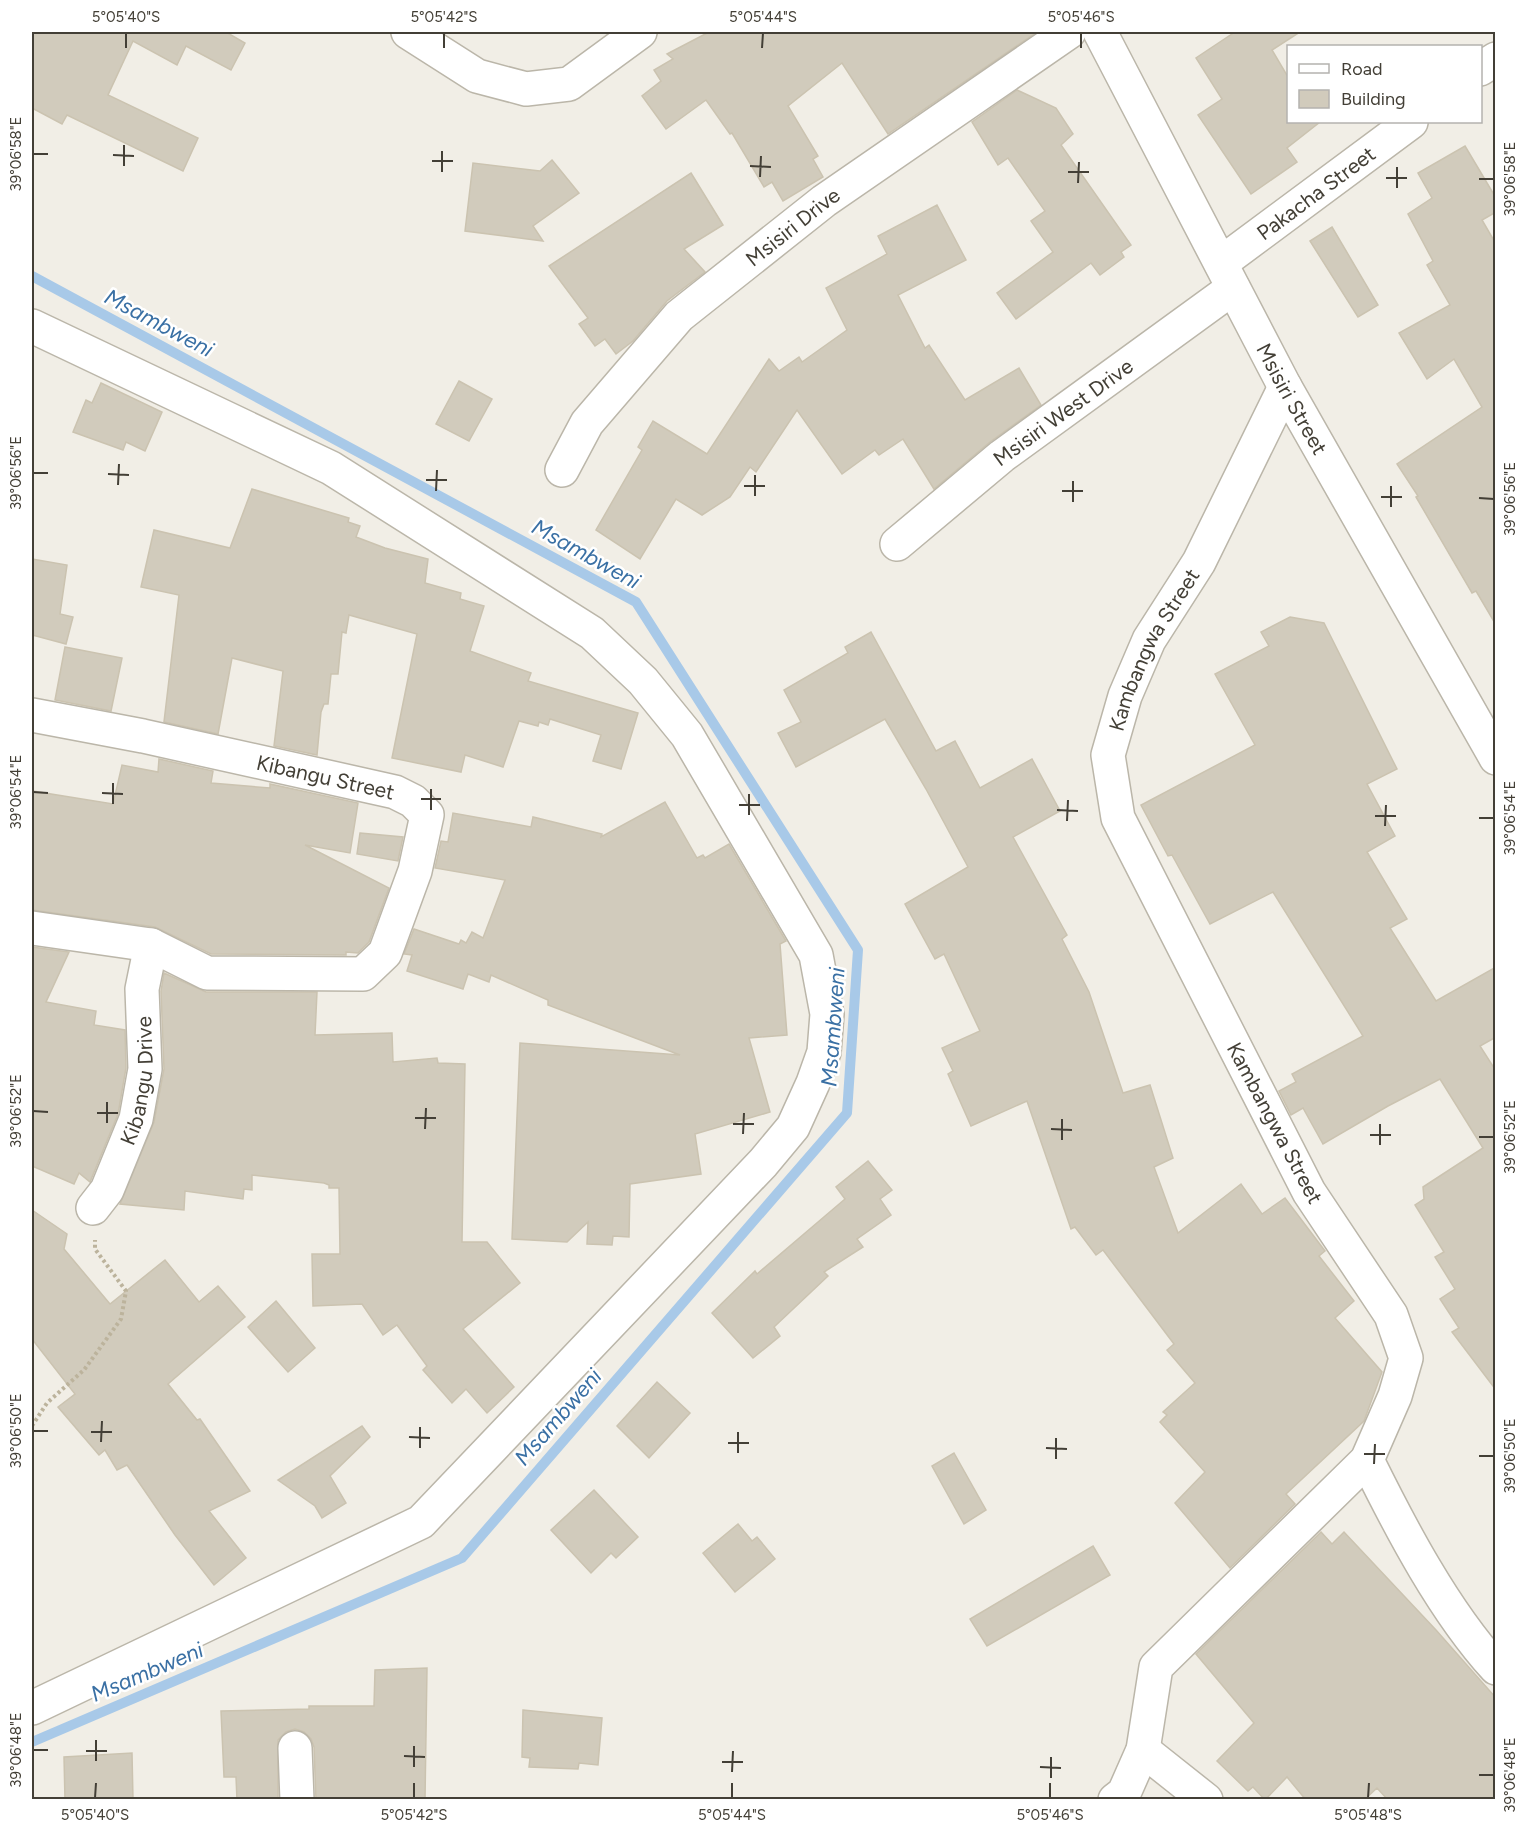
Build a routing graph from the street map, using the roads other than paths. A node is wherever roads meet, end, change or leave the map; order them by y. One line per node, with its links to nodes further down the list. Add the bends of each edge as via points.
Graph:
1 (408, 32): 2 (street, via 477,76 526,89 569,84)
2 (640, 32)
3 (1069, 32): 11 (street, Msisiri Drive, via 824,201 680,316 586,423)
4 (1100, 32): 8 (street, Msisiri Street)
5 (1496, 59): 6 (street)
6 (1482, 68)
7 (1410, 123): 8 (street, Pakacha Street)
8 (1227, 276): 10 (street, Msisiri Street); 12 (street, Msisiri West Drive)
9 (32, 327): 20 (street, via 331,468 592,633 643,681 687,735 816,955 827,1014 824,1052 793,1127 763,1164 421,1522)
10 (1285, 387): 14 (street, Msisiri Street); 18 (street, Kambangwa Street, via 1199,562 1149,640 1125,696 1108,755 1118,818 1309,1192 1391,1315 1406,1358 1395,1396)
11 (562, 470)
12 (897, 544)
13 (32, 715): 16 (street, Kibangu Street, via 395,792 413,801 427,815 416,871 385,953 363,974 207,973)
14 (1496, 759)
15 (32, 928): 16 (street, Kibangu Street)
16 (151, 945): 17 (street, Kibangu Drive, via 142,989 145,1069 136,1119 107,1190)
17 (93, 1208)
18 (1367, 1460): 19 (street, via 1400,1528 1477,1648); 22 (street, Kambangwa Street, via 1156,1667)
19 (1496, 1668)
20 (32, 1707)
21 (295, 1748): 23 (street)
22 (1143, 1750): 24 (street, Kambangwa Street, via 1124,1792); 25 (street)
23 (297, 1800)
24 (1115, 1800)
25 (1206, 1800)

